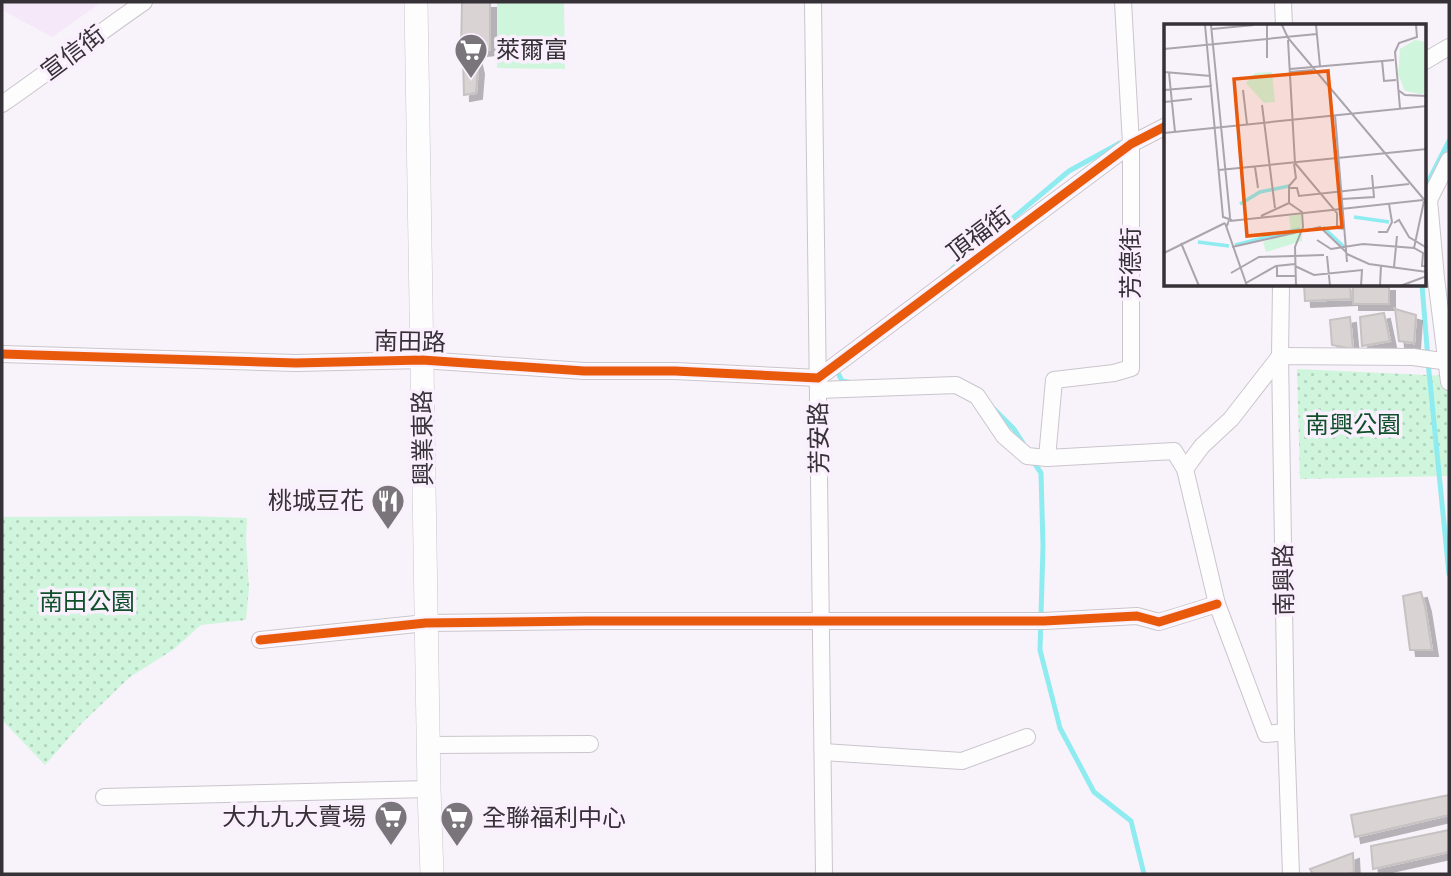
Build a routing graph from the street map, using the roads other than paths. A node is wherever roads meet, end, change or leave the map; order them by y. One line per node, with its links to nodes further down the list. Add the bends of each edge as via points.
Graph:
1 (144, 2): 9 (street, 宣信街)
2 (416, 2): 16 (street, 興業東路)
3 (813, 2): 19 (street, 芳安路)
4 (1123, 2): 11 (street, 芳德街)
5 (1283, 2): 6 (street)
6 (1283, 24)
7 (1449, 47): 8 (street)
8 (1426, 60)
9 (2, 104)
10 (1164, 127): 11 (street, 頂福街)
11 (1131, 144): 19 (street, 頂福街); 20 (street, 芳德街, via 1131,368 1054,380)
12 (1449, 160): 17 (street, via 1429,200)
13 (1281, 287): 15 (street, 南興路)
14 (2, 354): 16 (street, 南田路, via 296,363)
15 (1280, 356): 17 (street, via 1413,357); 21 (street); 26 (street, 南興路)
16 (422, 360): 19 (street, 南田路, via 584,371 675,371); 24 (street, 興業東路)
17 (1448, 362): 18 (street)
18 (1449, 382)
19 (818, 384): 20 (street, 南田路, via 956,385 978,396 1004,436 1027,456); 23 (street, 芳安路)
20 (1048, 458): 21 (street, via 1174,451)
21 (1185, 469): 22 (street)
22 (1217, 604): 23 (street, via 1160,622 1137,616 1044,621); 26 (street, via 1266,734)
23 (821, 620): 24 (street); 30 (street, 芳安路)
24 (426, 623): 25 (street); 29 (street, 興業東路)
25 (261, 640)
26 (1286, 732): 35 (street, 南興路)
27 (1027, 737): 30 (street, via 962,761)
28 (590, 744): 29 (street)
29 (428, 745): 31 (street, 興業東路)
30 (823, 752): 34 (street, 芳安路)
31 (429, 789): 32 (street); 33 (street, 興業東路)
32 (104, 797)
33 (432, 874)
34 (824, 874)
35 (1291, 874)

